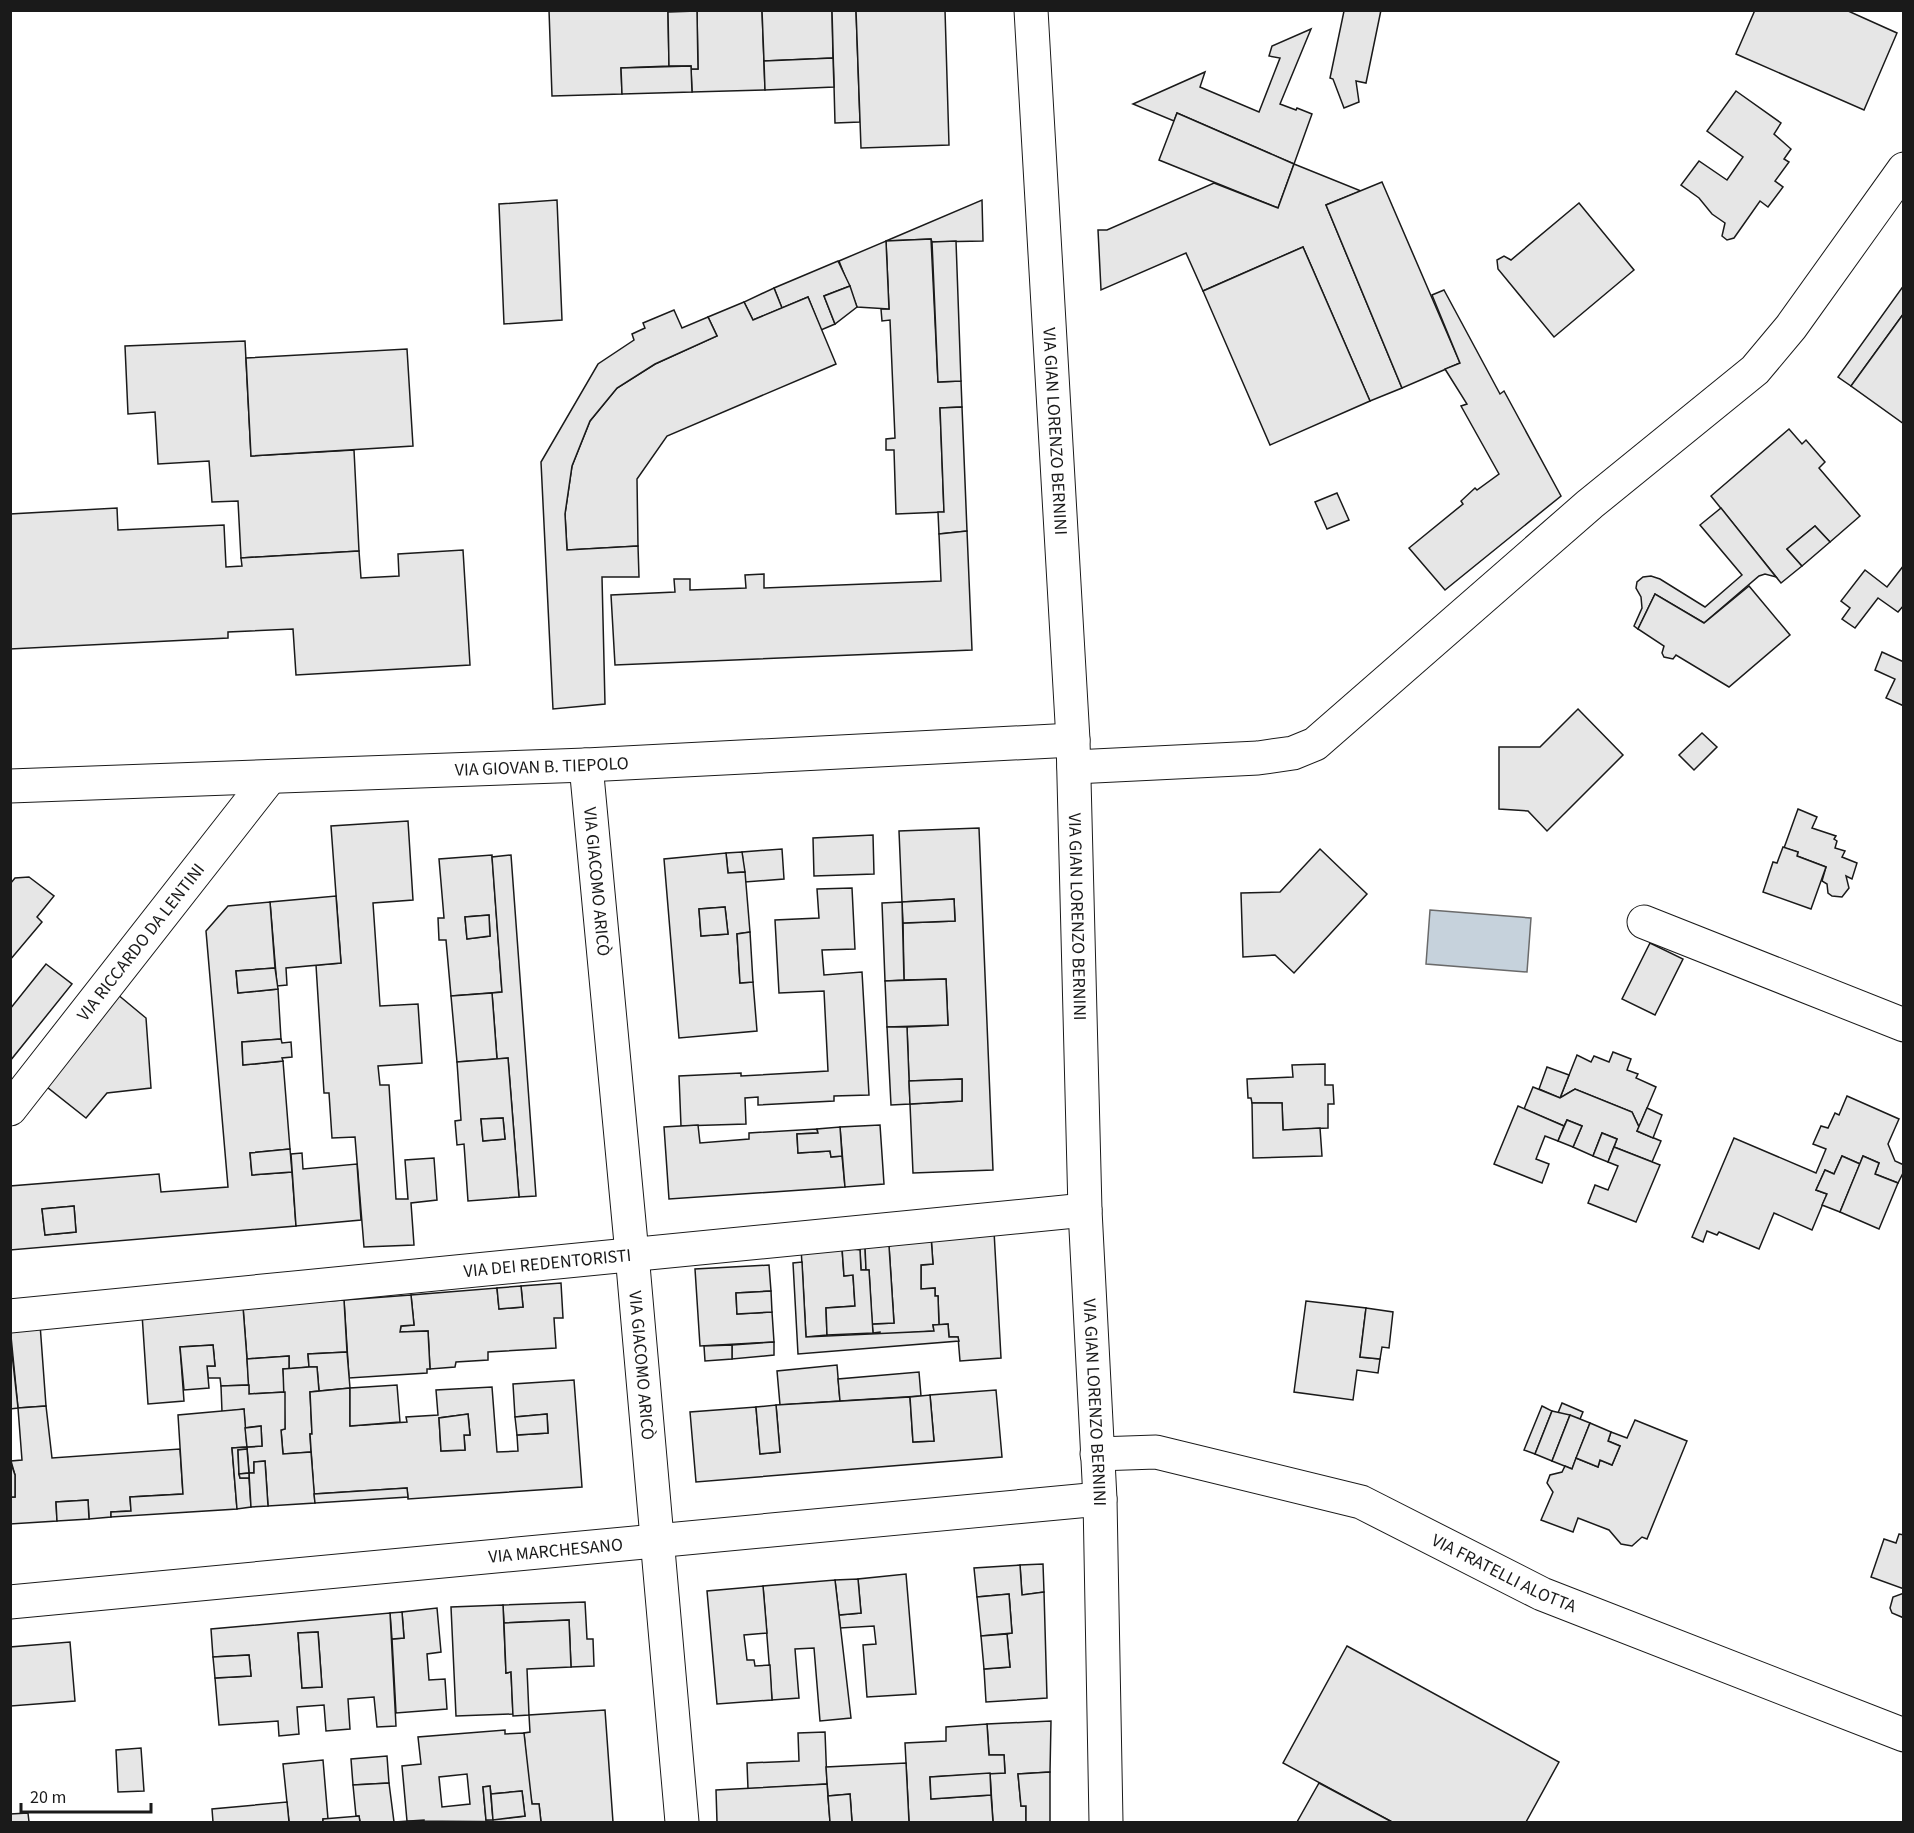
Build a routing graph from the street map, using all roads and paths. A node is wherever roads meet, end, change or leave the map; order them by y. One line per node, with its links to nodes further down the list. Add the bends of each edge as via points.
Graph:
1 (1031, 10): 3 (street, VIA GIAN LORENZO BERNINI)
2 (1904, 170): 3 (street, VIA GIOVAN B. TIEPOLO, via 1791,327 1755,370 1590,504 1315,744 1293,753 1258,759)
3 (1073, 754): 4 (street, VIA GIOVAN B. TIEPOLO); 10 (street, VIA GIAN LORENZO BERNINI)
4 (586, 765): 5 (street, VIA GIOVAN B. TIEPOLO); 11 (street, VIA GIACOMO ARICÒ)
5 (270, 777): 6 (street, VIA GIOVAN B. TIEPOLO); 9 (street, VIA RICCARDO DA LENTINI)
6 (10, 786)
7 (1644, 922): 8 (street)
8 (1904, 1025)
9 (10, 1109)
10 (1085, 1210): 11 (street, VIA DEI REDENTORISTI); 13 (street, VIA GIAN LORENZO BERNINI)
11 (632, 1254): 12 (street, VIA DEI REDENTORISTI); 15 (street, VIA GIACOMO ARICÒ)
12 (10, 1316)
13 (1097, 1454): 14 (street, VIA GIAN LORENZO BERNINI); 17 (street, VIA FRATELLI ALOTTA, via 1156,1452 1361,1502 1542,1594)
14 (1100, 1499): 15 (street, VIA MARCHESANO); 19 (street, VIA GIAN LORENZO BERNINI)
15 (656, 1540): 16 (street, VIA MARCHESANO); 18 (street, VIA GIACOMO ARICÒ)
16 (10, 1602)
17 (1904, 1735)
18 (682, 1822)
19 (1106, 1822)

